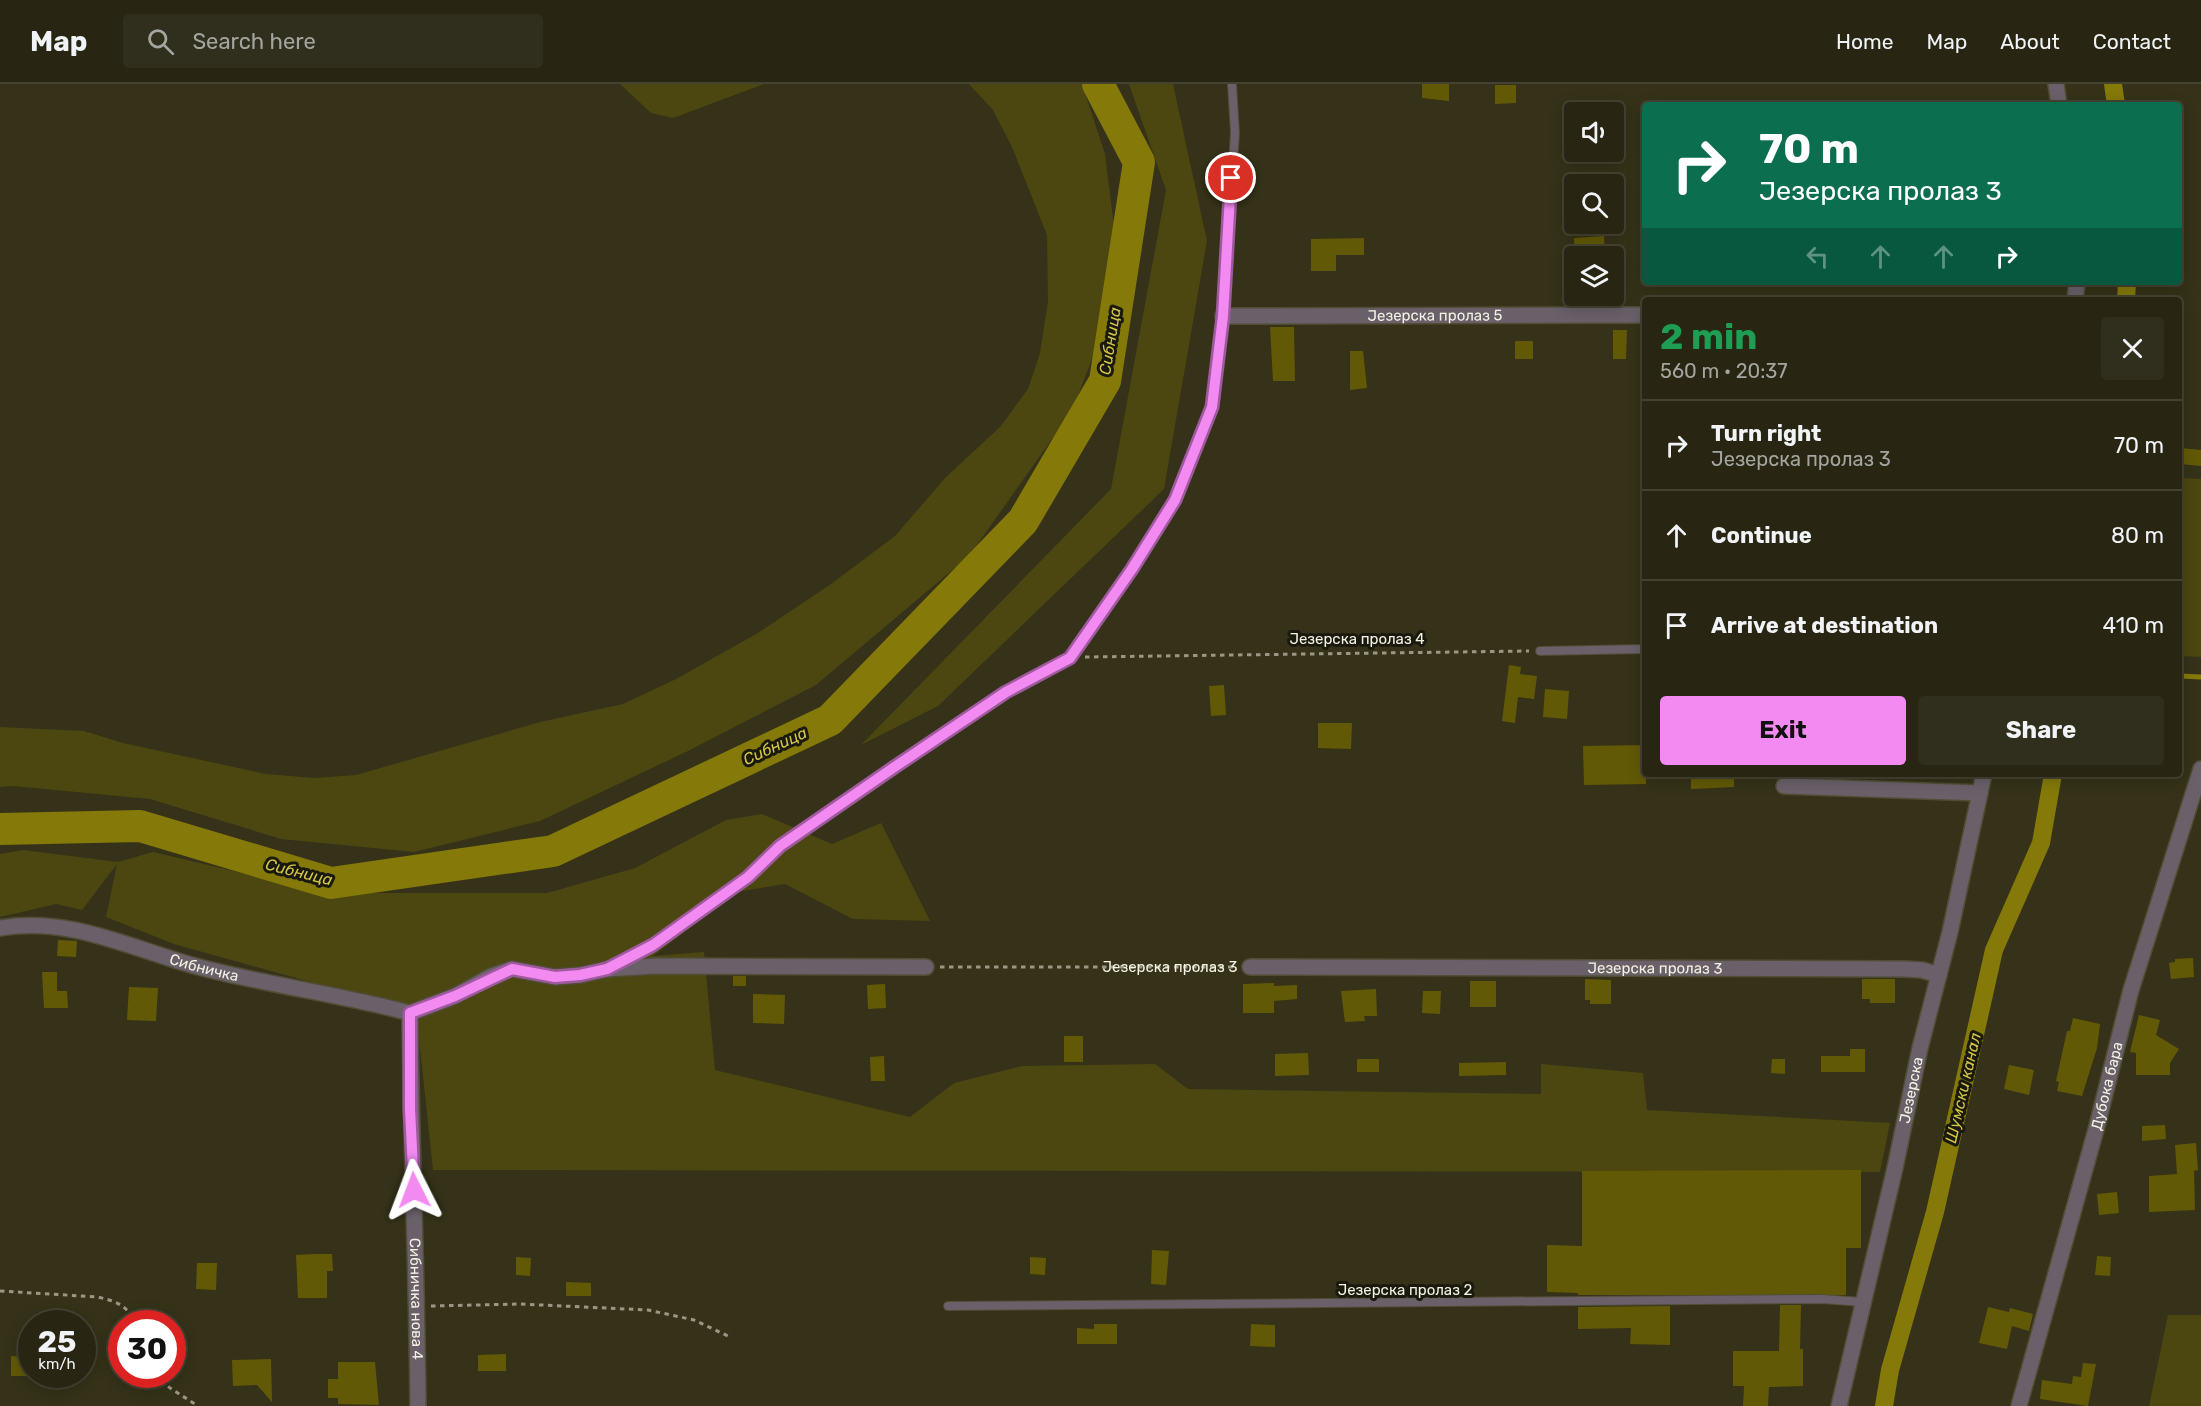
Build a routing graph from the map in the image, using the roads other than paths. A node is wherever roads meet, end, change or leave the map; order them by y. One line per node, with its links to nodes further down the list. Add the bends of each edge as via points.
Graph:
1 (1232, 84): 5 (lane, via 1235,133)
2 (2056, 84): 3 (street)
3 (2059, 102)
4 (1642, 315): 5 (street, Језерска пролаз 5)
5 (1223, 316): 15 (lane, via 1212,407 1175,500 1070,658 997,698 780,846 748,877 653,945)
6 (1642, 649): 7 (lane)
7 (1540, 651)
8 (2201, 769): 22 (street, Дубока бара, via 2131,990)
9 (1983, 777): 11 (street, Језерска)
10 (1784, 786): 11 (street)
11 (1980, 793): 16 (street, Језерска)
12 (0, 928): 17 (street, Сибничка, via 27,923 71,927 196,966)
13 (926, 967): 15 (street)
14 (1250, 967): 16 (street, Језерска пролаз 3, via 1905,969)
15 (607, 969): 17 (street, via 555,977 512,969)
16 (1939, 975): 18 (street, Језерска)
17 (410, 1013): 20 (street, Сибничка нова 4)
18 (1862, 1302): 19 (lane, Језерска пролаз 2, via 1822,1299); 21 (street, Језерска)
19 (948, 1306)
20 (418, 1406)
21 (1839, 1406)
22 (2019, 1406)

